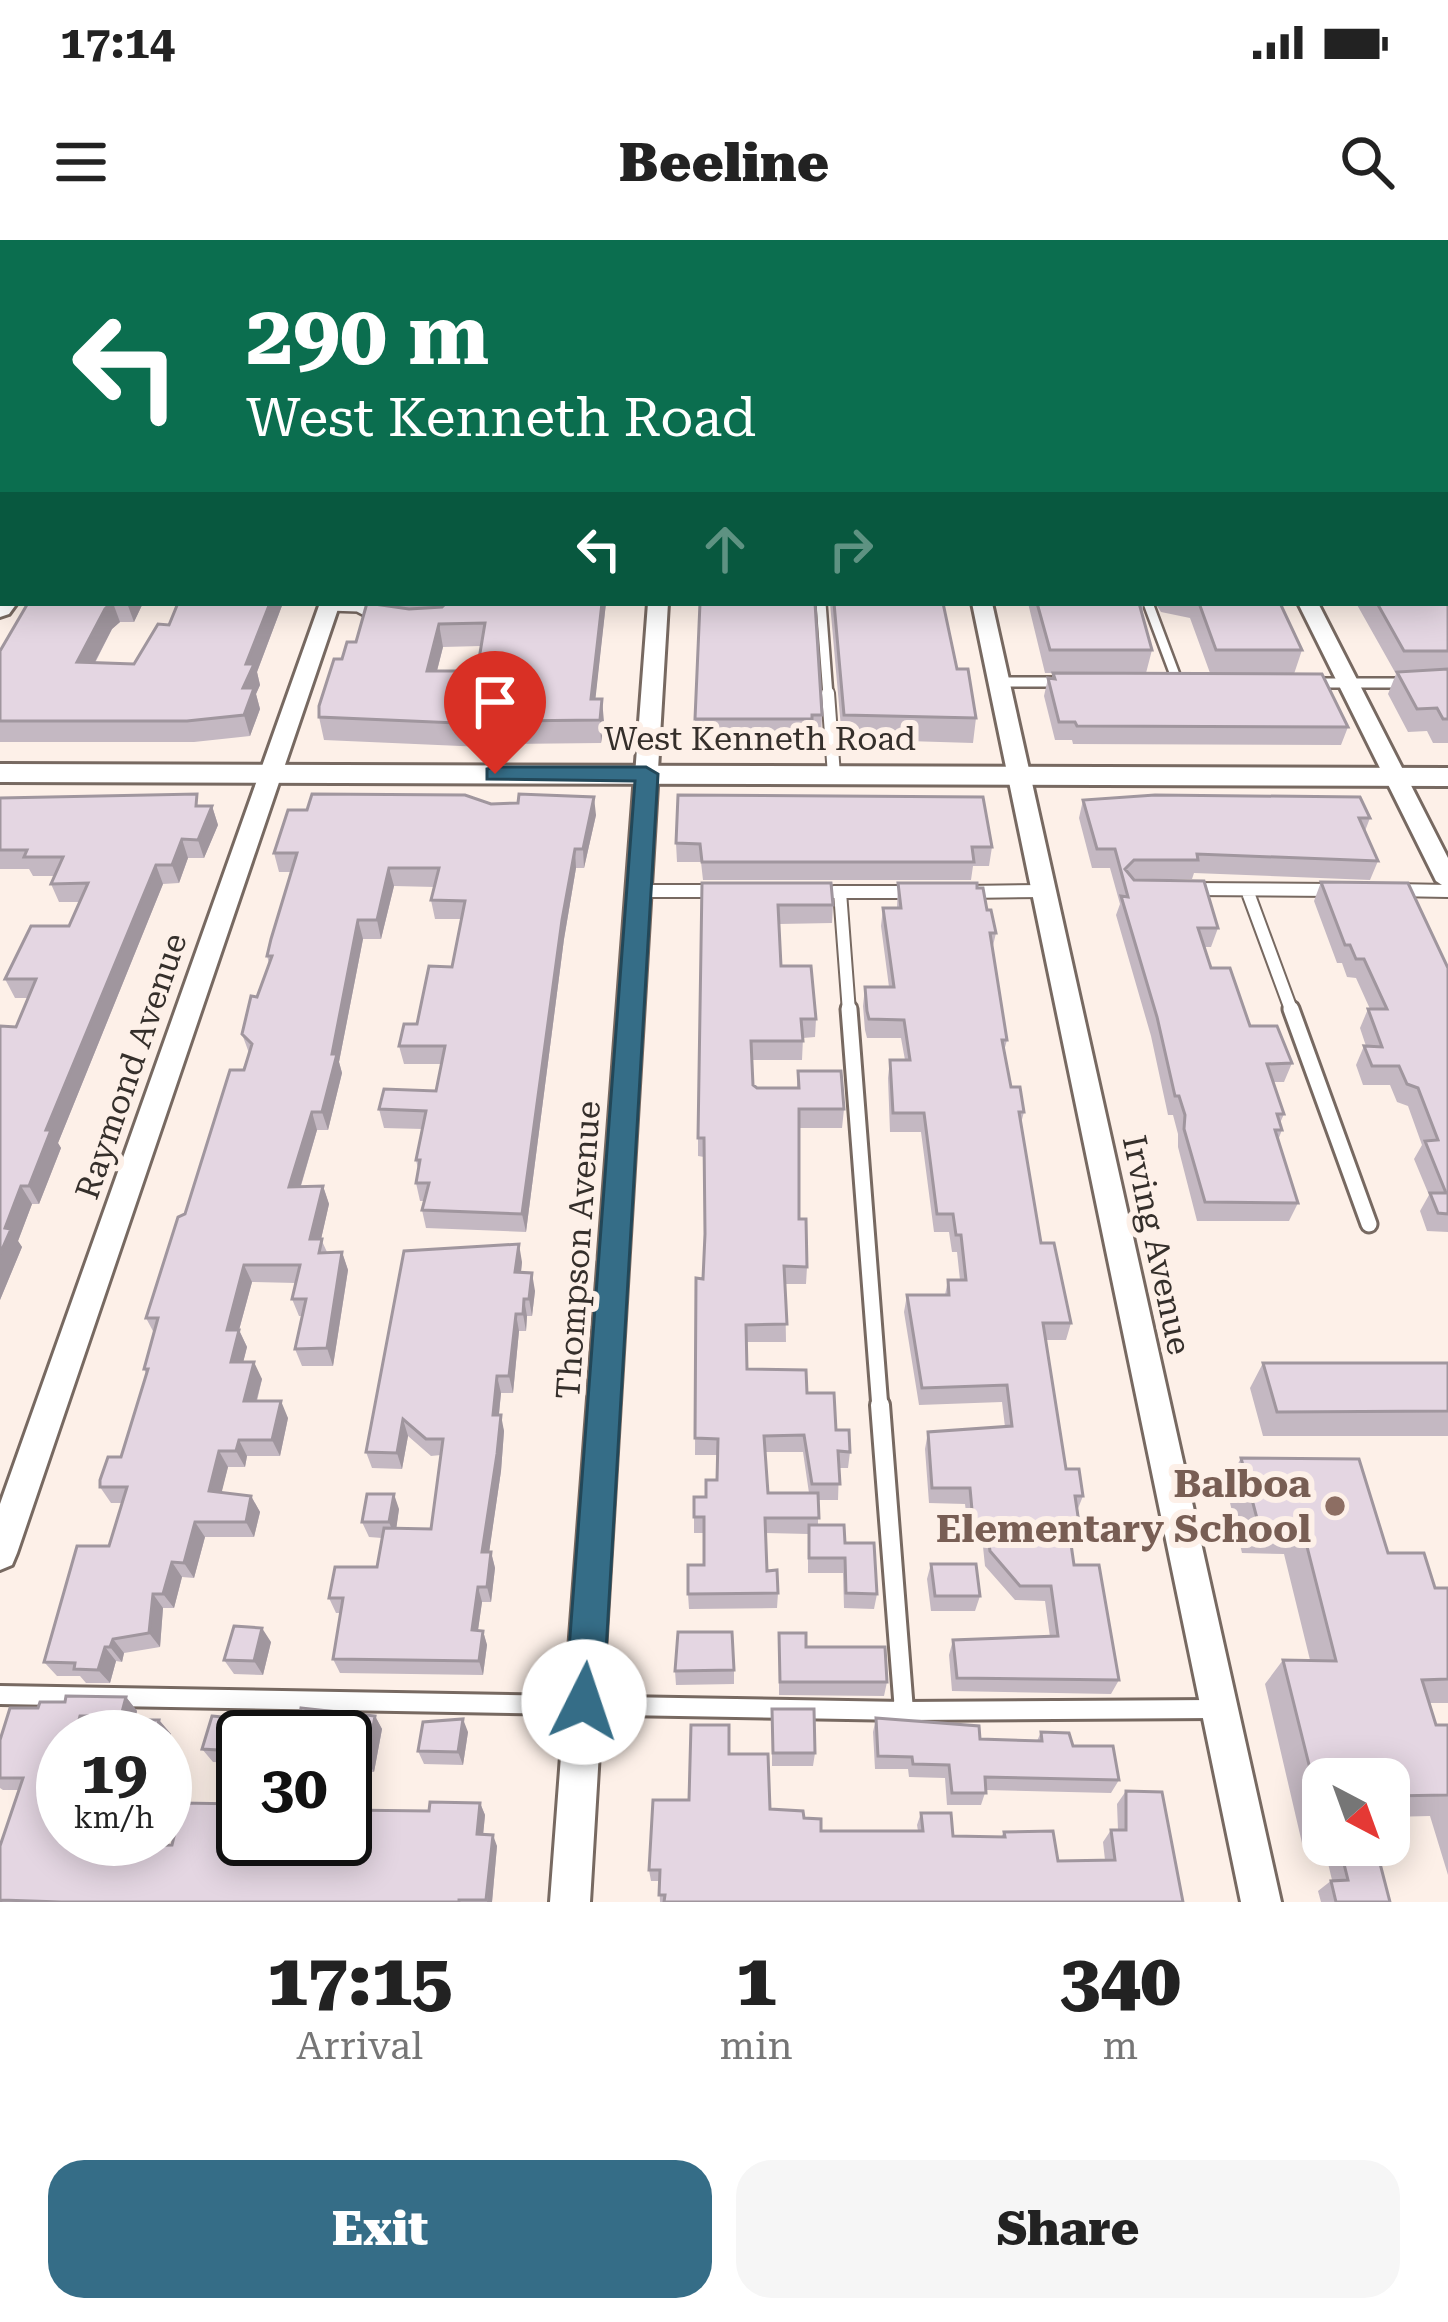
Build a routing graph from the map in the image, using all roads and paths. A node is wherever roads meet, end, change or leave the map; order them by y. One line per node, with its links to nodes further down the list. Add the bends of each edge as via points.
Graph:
1 (329, 606): 18 (street, Raymond Avenue)
2 (344, 606): 8 (lane)
3 (658, 606): 19 (street, Thompson Avenue)
4 (821, 606): 20 (lane)
5 (983, 606): 9 (street, Irving Avenue)
6 (1149, 606): 12 (lane)
7 (1310, 606): 15 (street)
8 (394, 622)
9 (999, 682): 10 (lane); 21 (street, Irving Avenue)
10 (1089, 682)
11 (1156, 683): 12 (lane)
12 (1178, 683): 13 (lane)
13 (1199, 683)
14 (1285, 683): 15 (lane)
15 (1349, 683): 16 (lane); 22 (street)
16 (1428, 683)
17 (0, 773): 18 (street, West Kenneth Road)
18 (271, 774): 19 (street, West Kenneth Road); 38 (street, Raymond Avenue)
19 (646, 774): 20 (street, West Kenneth Road); 29 (street, Thompson Avenue)
20 (834, 775): 21 (street, West Kenneth Road)
21 (1021, 776): 22 (street, West Kenneth Road); 31 (street, Irving Avenue)
22 (1396, 776): 23 (street, West Kenneth Road); 24 (street)
23 (1448, 777)
24 (1448, 881)
25 (1177, 889): 26 (lane)
26 (1247, 890): 27 (lane); 37 (lane)
27 (1354, 890)
28 (1376, 890): 32 (lane)
29 (638, 891): 30 (lane); 40 (street, Thompson Avenue)
30 (730, 891)
31 (1045, 891): 36 (lane); 41 (street, Irving Avenue)
32 (1448, 891)
33 (818, 892): 34 (lane)
34 (841, 892): 35 (lane); 42 (lane)
35 (928, 892)
36 (950, 892)
37 (1369, 1224)
38 (0, 1553)
39 (0, 1695): 40 (lane)
40 (584, 1702): 42 (lane); 43 (street, Thompson Avenue)
41 (1219, 1709): 42 (lane); 44 (street, Irving Avenue)
42 (904, 1711)
43 (570, 1902)
44 (1261, 1902)

